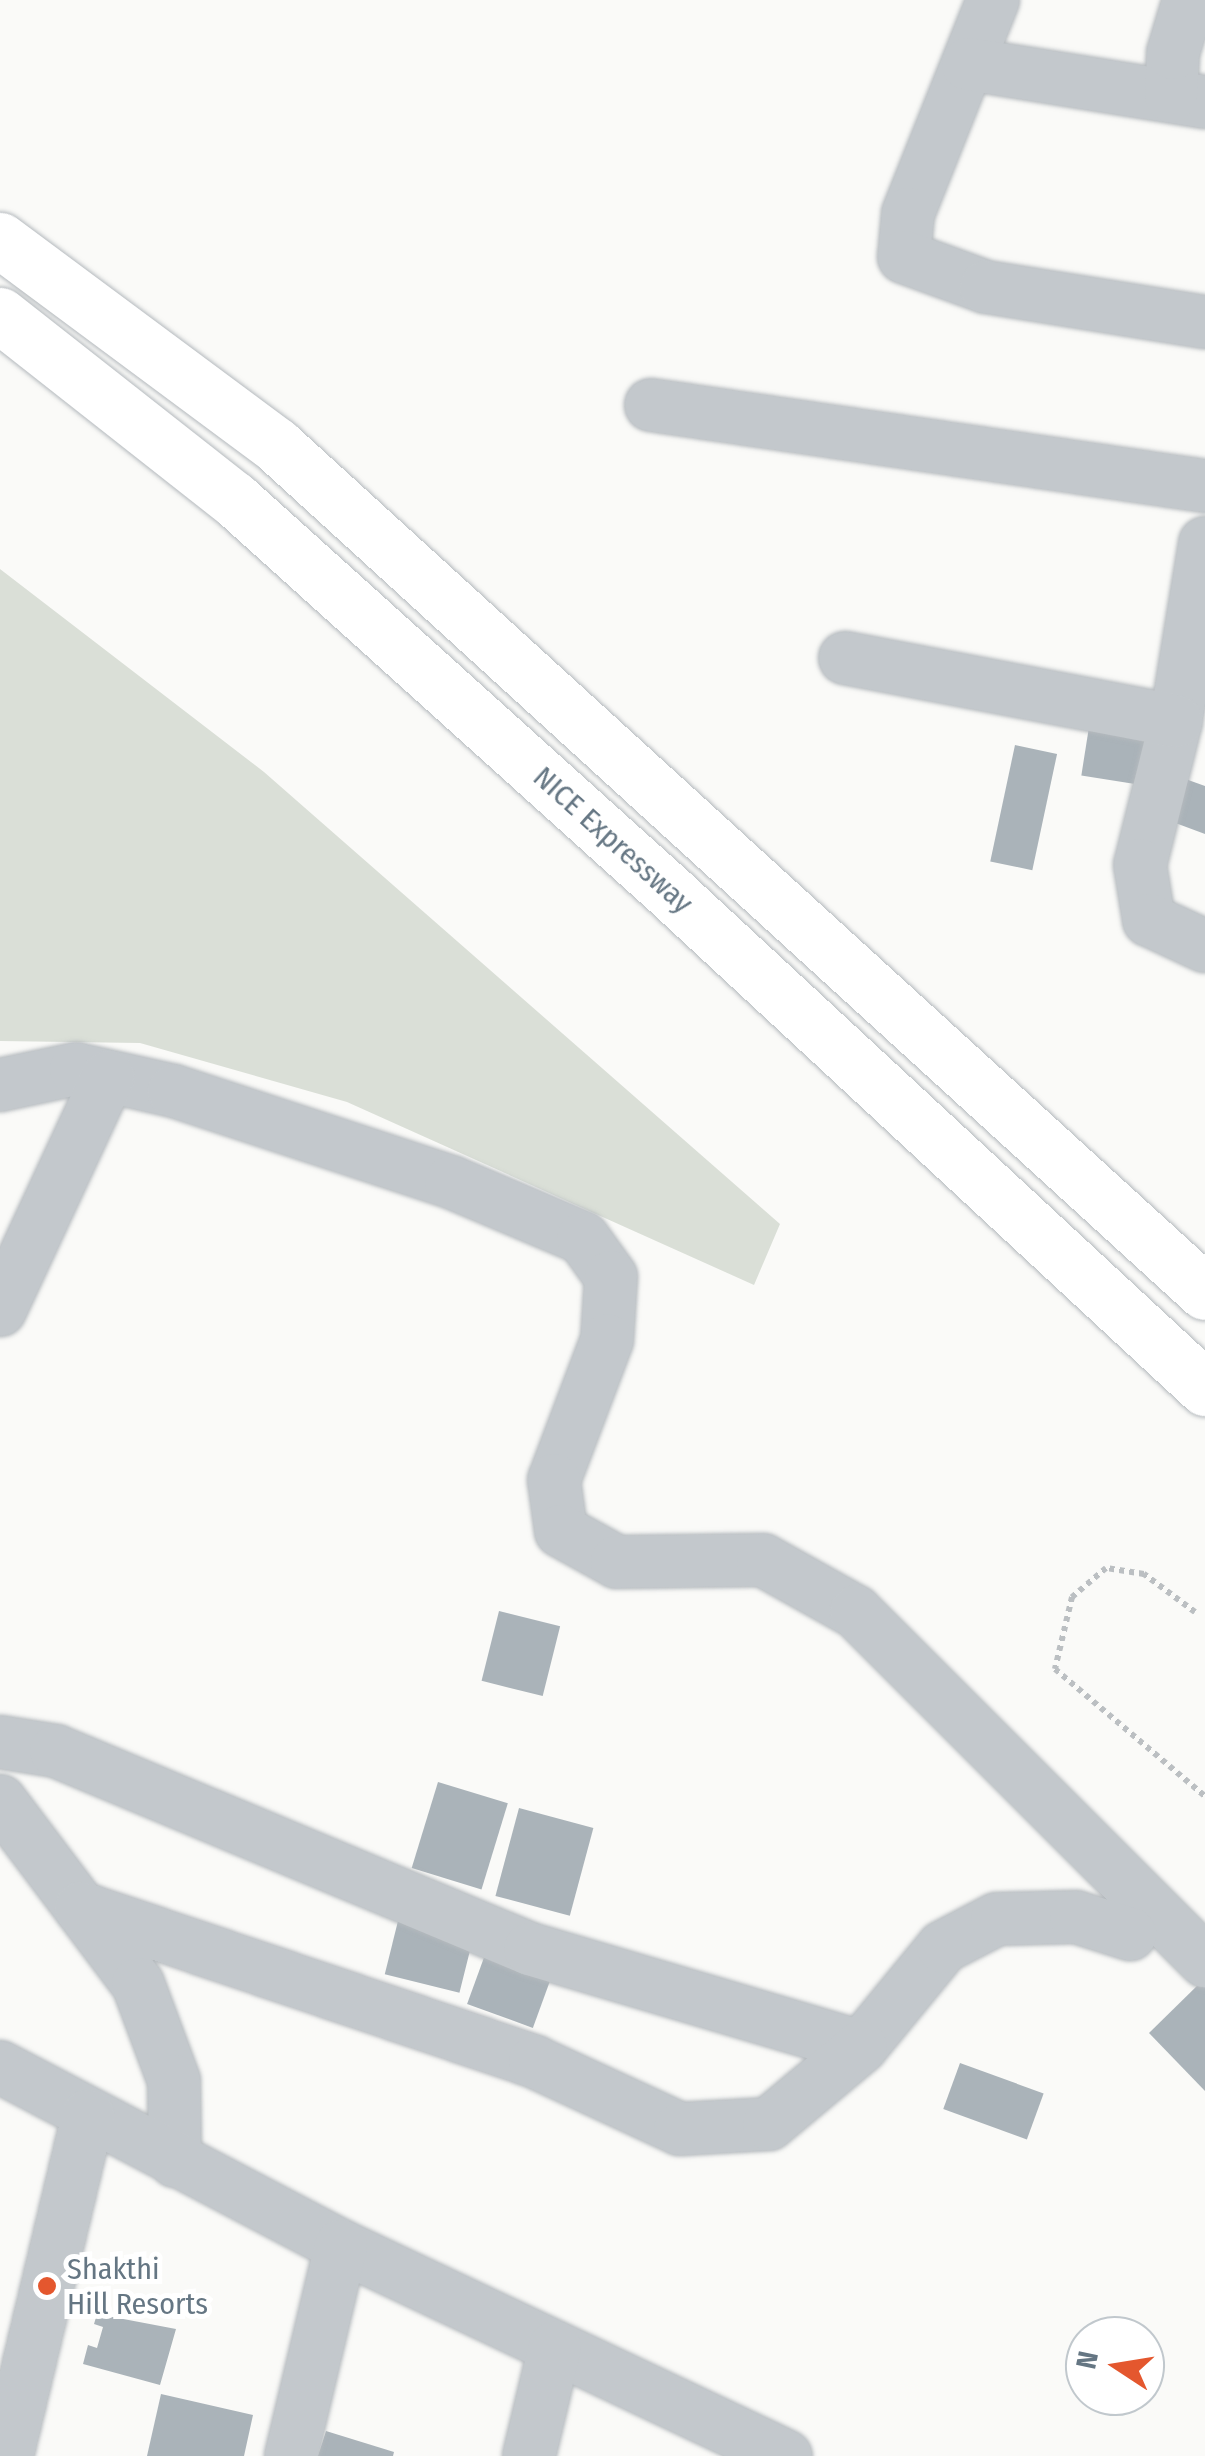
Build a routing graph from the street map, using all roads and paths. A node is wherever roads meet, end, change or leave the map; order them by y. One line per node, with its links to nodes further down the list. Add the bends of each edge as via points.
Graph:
1 (993, 0): 3 (street)
2 (1188, 0): 4 (street, via 1172,53)
3 (968, 64): 4 (street); 7 (street, via 908,214 904,258 986,287)
4 (1188, 99)
5 (0, 240): 16 (highway, via 276,445)
6 (0, 316): 18 (highway, NICE Expressway, via 234,499)
7 (1205, 322)
8 (651, 406): 9 (street)
9 (1205, 486)
10 (1205, 543): 12 (street)
11 (845, 658): 12 (street)
12 (1182, 753): 13 (street, via 1142,851 1144,905 1150,920)
13 (1205, 946)
14 (108, 1077): 15 (street, via 76,1069); 17 (street); 25 (street, via 451,1182 583,1238 611,1276 607,1340 554,1480 561,1531 617,1562 762,1560 856,1612)
15 (0, 1086)
16 (1205, 1292)
17 (0, 1310)
18 (1205, 1388)
19 (1195, 1612): 21 (path, via 1144,1574 1106,1568 1072,1598 1055,1669)
20 (0, 1742): 26 (street, via 56,1751 530,1949)
21 (1205, 1796)
22 (0, 1800): 23 (street)
23 (81, 1908): 26 (street, via 535,2062 680,2128 769,2124); 29 (street, via 138,1984 174,2081)
24 (1130, 1934): 26 (street, via 1076,1918 997,1918 943,1947)
25 (1205, 1962)
26 (861, 2047)
27 (0, 2067): 28 (street)
28 (88, 2116): 29 (street); 33 (street)
29 (175, 2161): 30 (street)
30 (342, 2246): 31 (street); 34 (street)
31 (555, 2348): 32 (street); 35 (street)
32 (773, 2453)
33 (7, 2456)
34 (291, 2456)
35 (529, 2456)

